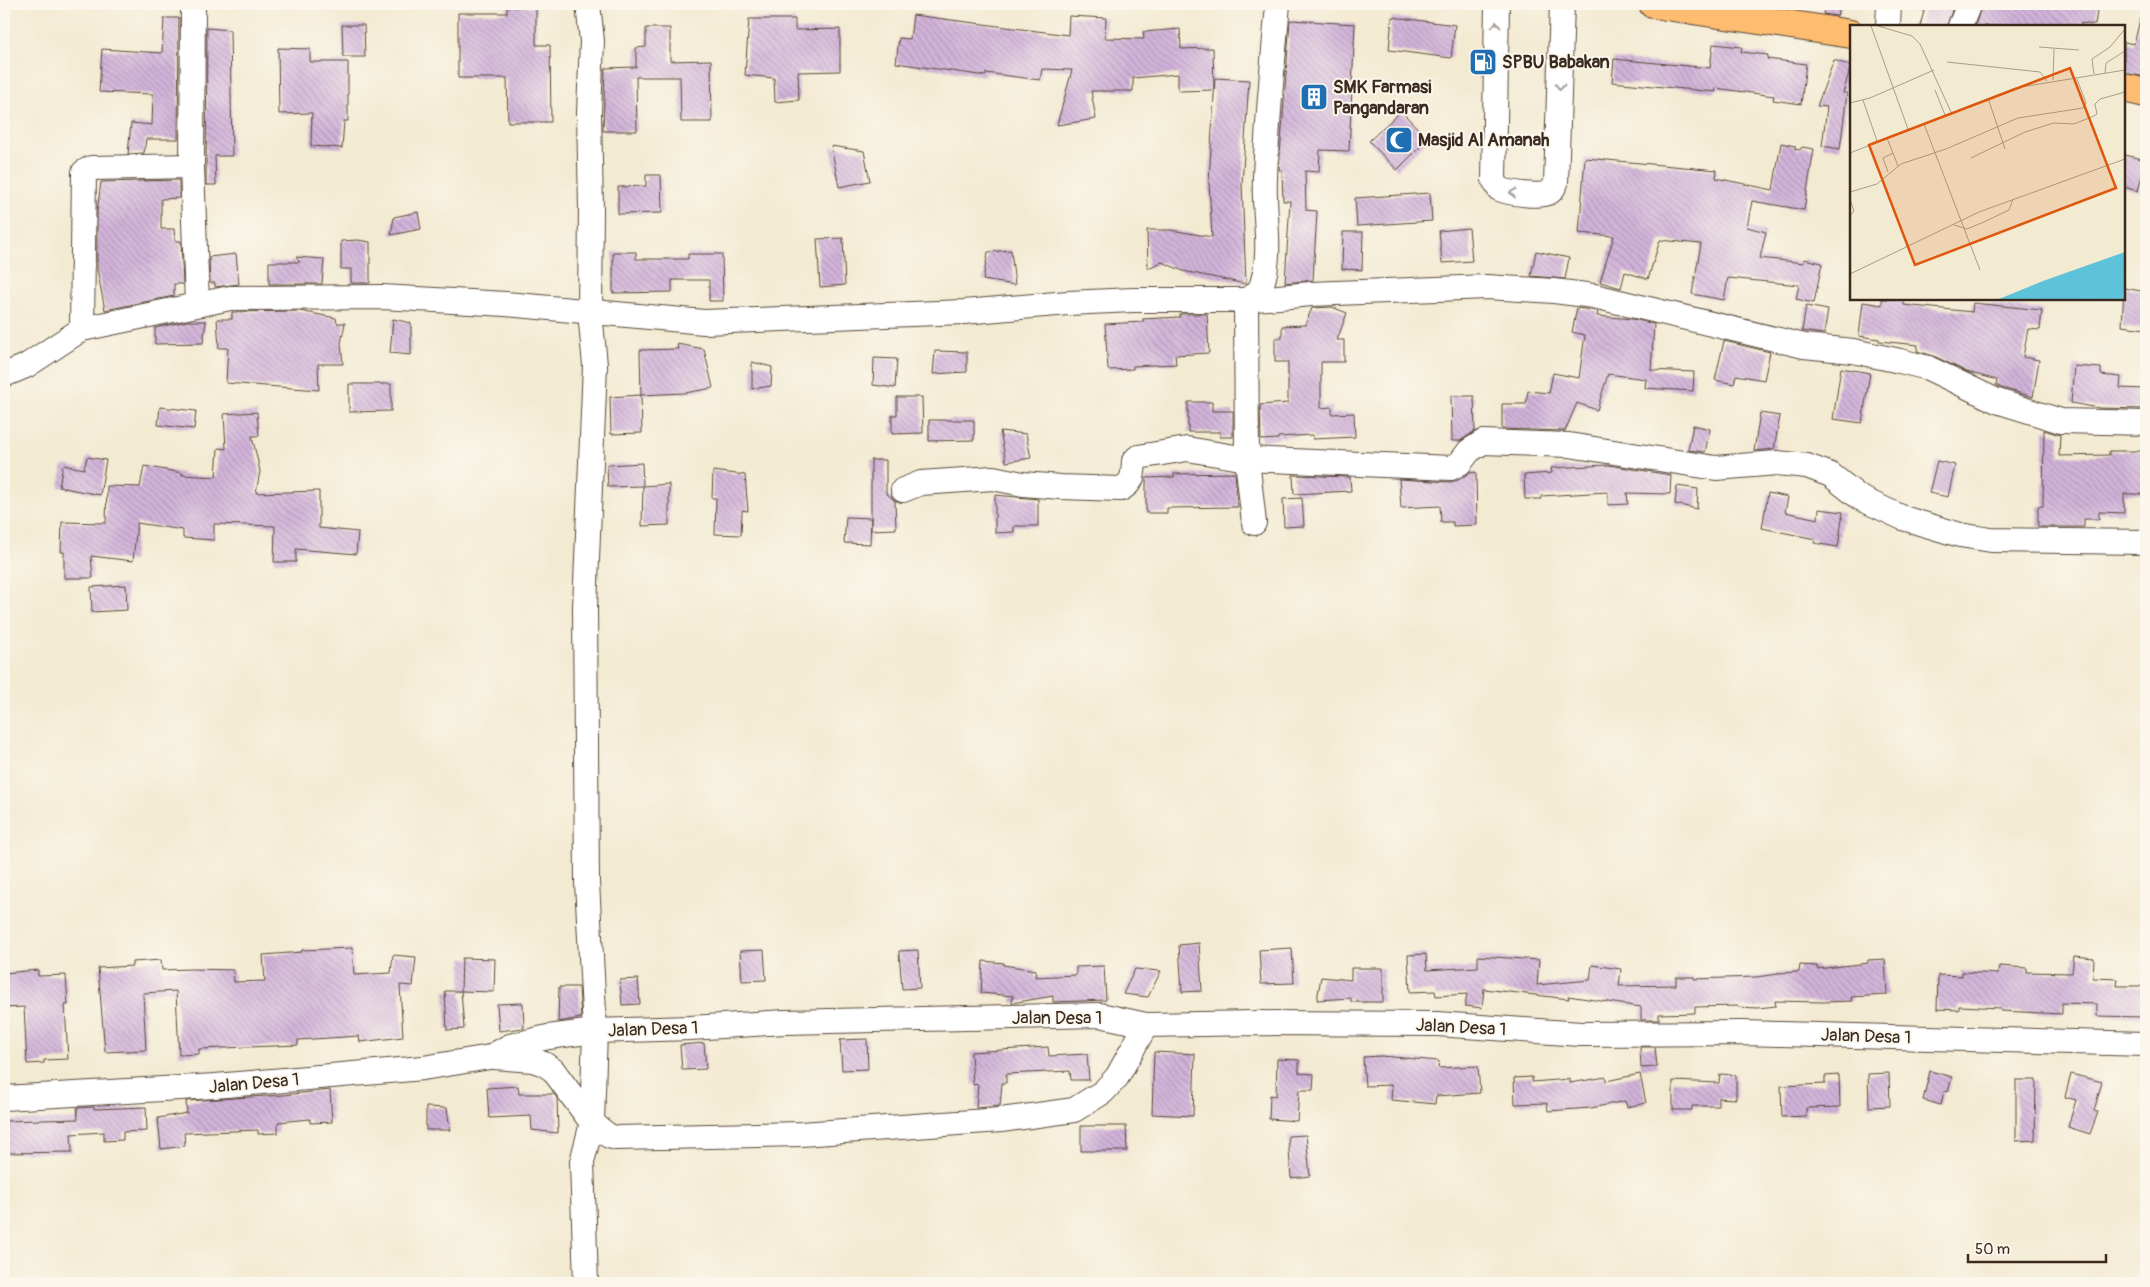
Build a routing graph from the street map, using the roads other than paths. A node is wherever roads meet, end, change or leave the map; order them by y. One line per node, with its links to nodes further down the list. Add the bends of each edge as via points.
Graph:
1 (193, 4): 14 (street)
2 (588, 4): 17 (street, via 592,40)
3 (1278, 4): 15 (street, via 1265,180 1266,265 1262,287)
4 (1497, 4): 5 (street, one-way to 4, via 1556,183 1551,192 1543,195 1507,192 1499,189 1494,180)
5 (1562, 4)
6 (1653, 4): 11 (highway)
7 (1889, 4): 9 (street)
8 (1969, 4): 10 (street)
9 (1888, 25)
10 (1960, 25)
11 (1850, 34)
12 (2125, 88): 13 (highway)
13 (2146, 93)
14 (192, 166): 16 (street); 18 (street, via 91,168 84,172)
15 (1246, 300): 17 (street, via 1096,302 767,322 704,322); 20 (street, via 1487,287 1594,296 1804,346 1853,351 1928,368 1997,401 2061,421); 21 (street)
16 (196, 304): 17 (street, via 230,298 382,298); 18 (street)
17 (590, 312): 26 (street, via 595,365 585,607 588,891)
18 (82, 329): 19 (street, via 26,366)
19 (4, 375)
20 (2146, 423)
21 (1247, 459): 22 (street, via 1187,449 1146,455 1134,461 1132,479 1121,489 1023,484 993,478 921,483); 23 (street); 24 (street, via 1450,468 1483,442 1506,442 1569,445 1716,468 1777,463 1807,466 1832,475 1860,498 1903,518 1960,535 1991,540)
22 (903, 490)
23 (1254, 523)
24 (2146, 542)
25 (1146, 1025): 26 (street, Jalan Desa 1, via 1100,1015 785,1022); 27 (street, Jalan Desa 1, via 1436,1024 1581,1034 1744,1032); 30 (street, via 1117,1077 1103,1092 1074,1110 1001,1120 801,1134 616,1138)
26 (595, 1031): 28 (street, Jalan Desa 1, via 510,1046); 30 (street)
27 (2146, 1044)
28 (490, 1056): 29 (street, Jalan Desa 1, via 423,1068 215,1086); 30 (street, via 533,1060 553,1070)
29 (4, 1098)
30 (592, 1123): 31 (street, via 582,1162)
31 (586, 1283)

